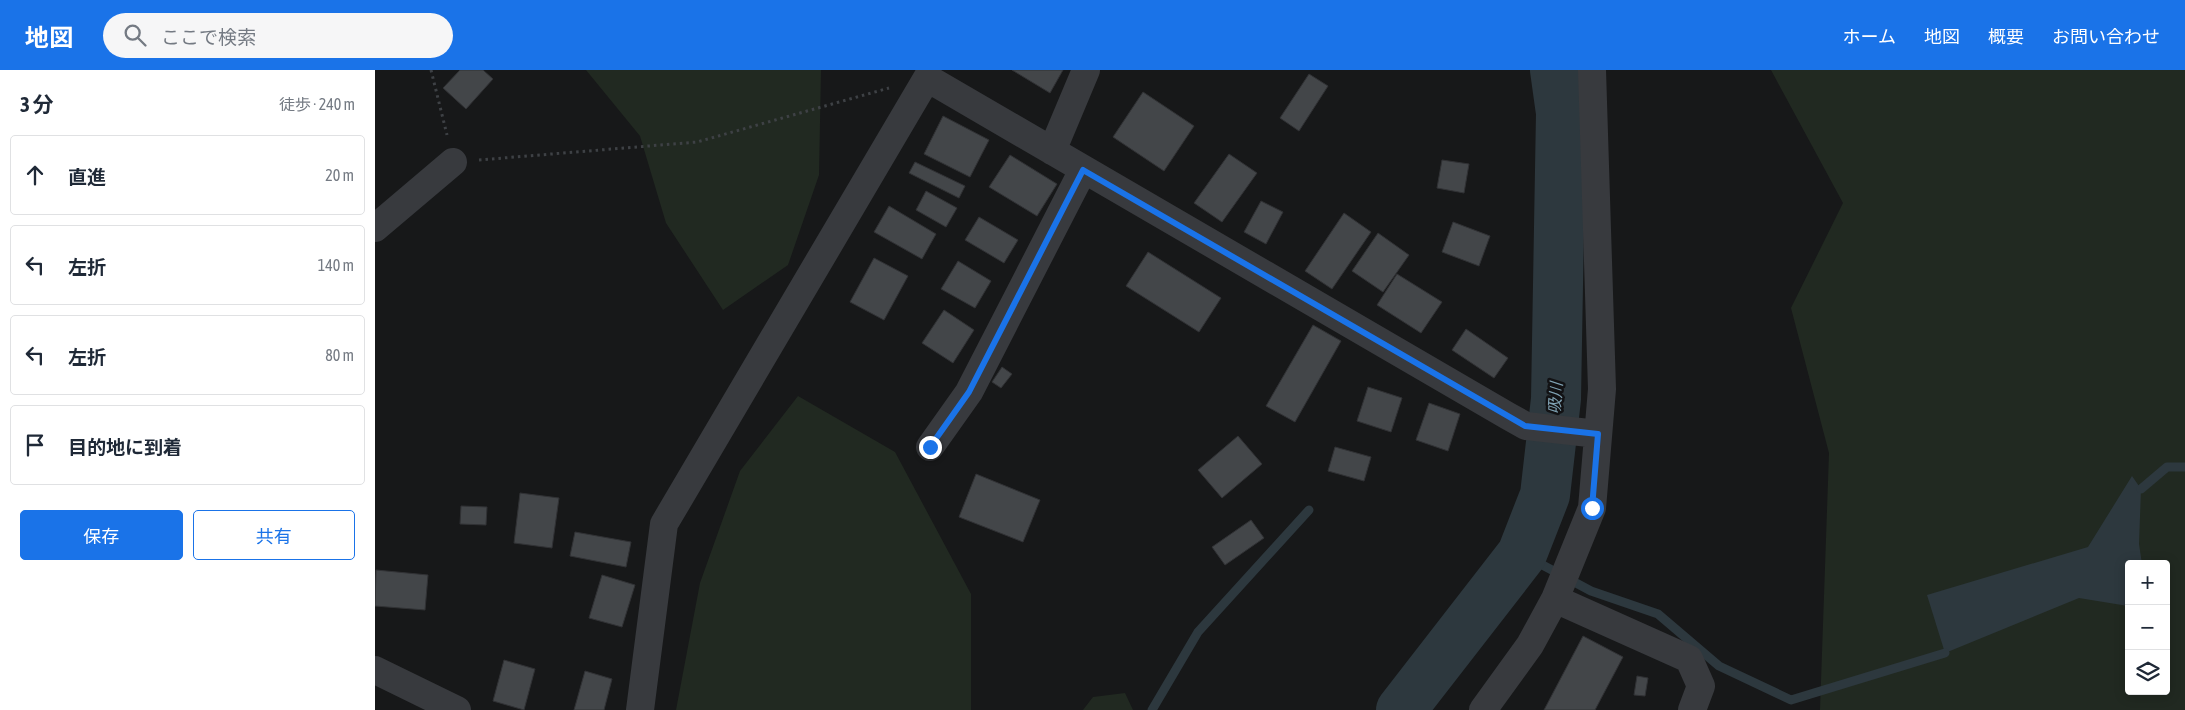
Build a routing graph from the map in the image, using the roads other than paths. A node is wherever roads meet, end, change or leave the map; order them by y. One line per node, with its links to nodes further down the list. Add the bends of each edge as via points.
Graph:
1 (1087, 70): 3 (street)
2 (1592, 70): 7 (street, via 1602,389)
3 (1052, 151): 5 (street); 12 (street, via 927,78 664,524)
4 (453, 162): 6 (street)
5 (1083, 170): 7 (street, via 1525,426); 8 (street, via 969,392)
6 (375, 228)
7 (1587, 433): 9 (street, via 1592,508)
8 (930, 447)
9 (1555, 598): 13 (street, via 1530,645); 14 (street, via 1689,659 1701,686)
10 (375, 670): 11 (street)
11 (457, 710)
12 (640, 710)
13 (1483, 710)
14 (1692, 710)

